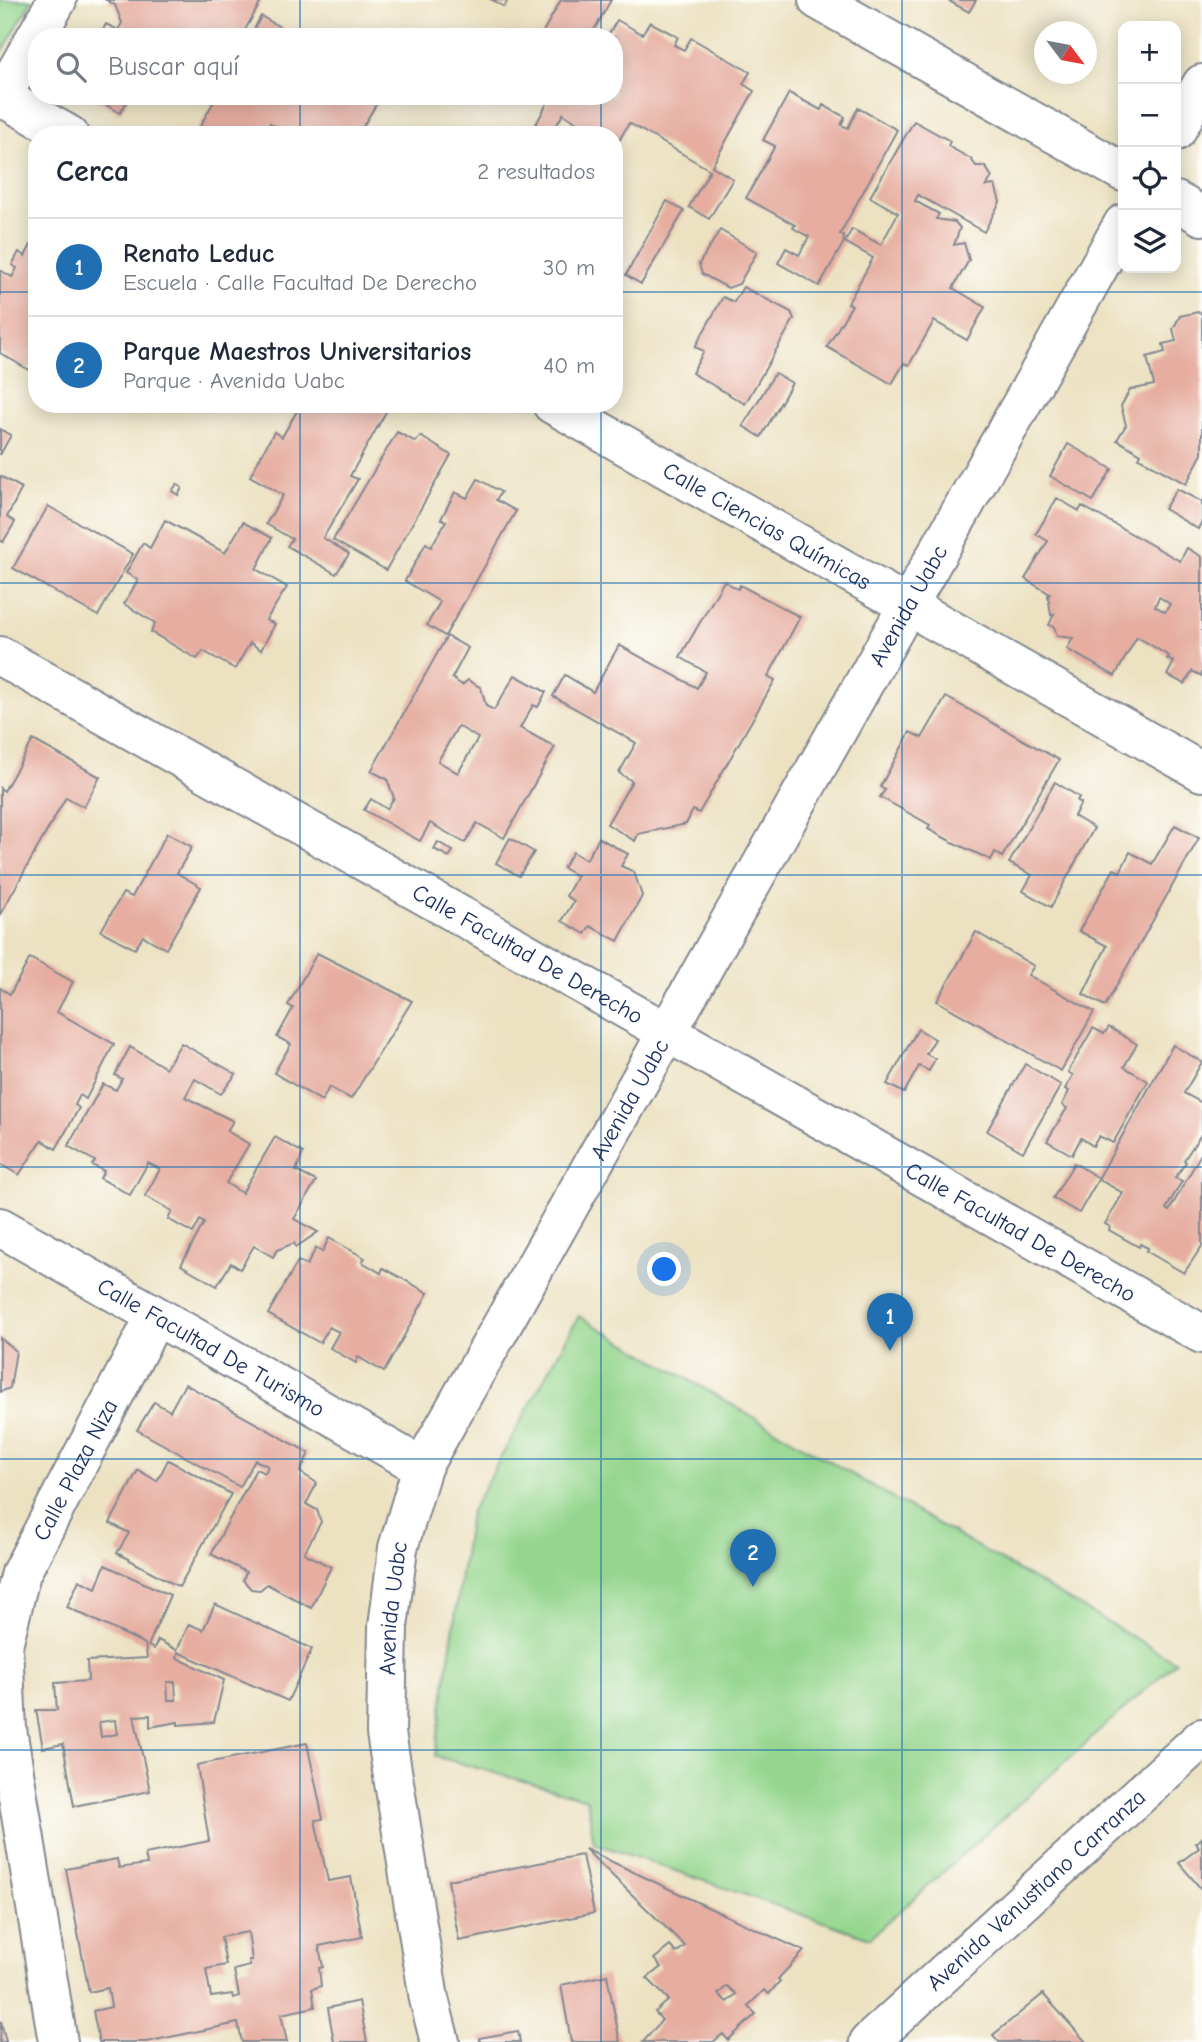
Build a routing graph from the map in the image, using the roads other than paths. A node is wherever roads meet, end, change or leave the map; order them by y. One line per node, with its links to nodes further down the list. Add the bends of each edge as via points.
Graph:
1 (57, 0): 3 (street)
2 (818, 0): 9 (street)
3 (41, 28)
4 (28, 51): 6 (street)
5 (1202, 85): 7 (street)
6 (1, 99): 8 (street)
7 (1181, 122)
8 (52, 126)
9 (1118, 169)
10 (1181, 204): 11 (street)
11 (1202, 216)
12 (1118, 233): 14 (street, Avenida Uabc)
13 (568, 413): 14 (street, Calle Ciencias Químicas)
14 (909, 603): 16 (street, Calle Ciencias Químicas); 17 (street, Avenida Uabc)
15 (0, 656): 17 (street, Calle Facultad De Derecho)
16 (1202, 772)
17 (667, 1033): 20 (street, Calle Facultad De Derecho); 21 (street, Avenida Uabc)
18 (0, 1227): 19 (street, Calle Facultad De Turismo)
19 (155, 1317): 21 (street, Calle Facultad De Turismo); 24 (street, Calle Plaza Niza, via 21,1573 3,1646 7,1729)
20 (1202, 1334)
21 (422, 1467): 25 (street, Avenida Uabc, via 398,1548 388,1628 386,1733)
22 (1202, 1738): 23 (street, Avenida Venustiano Carranza)
23 (884, 2037)
24 (58, 2042)
25 (440, 2042)

